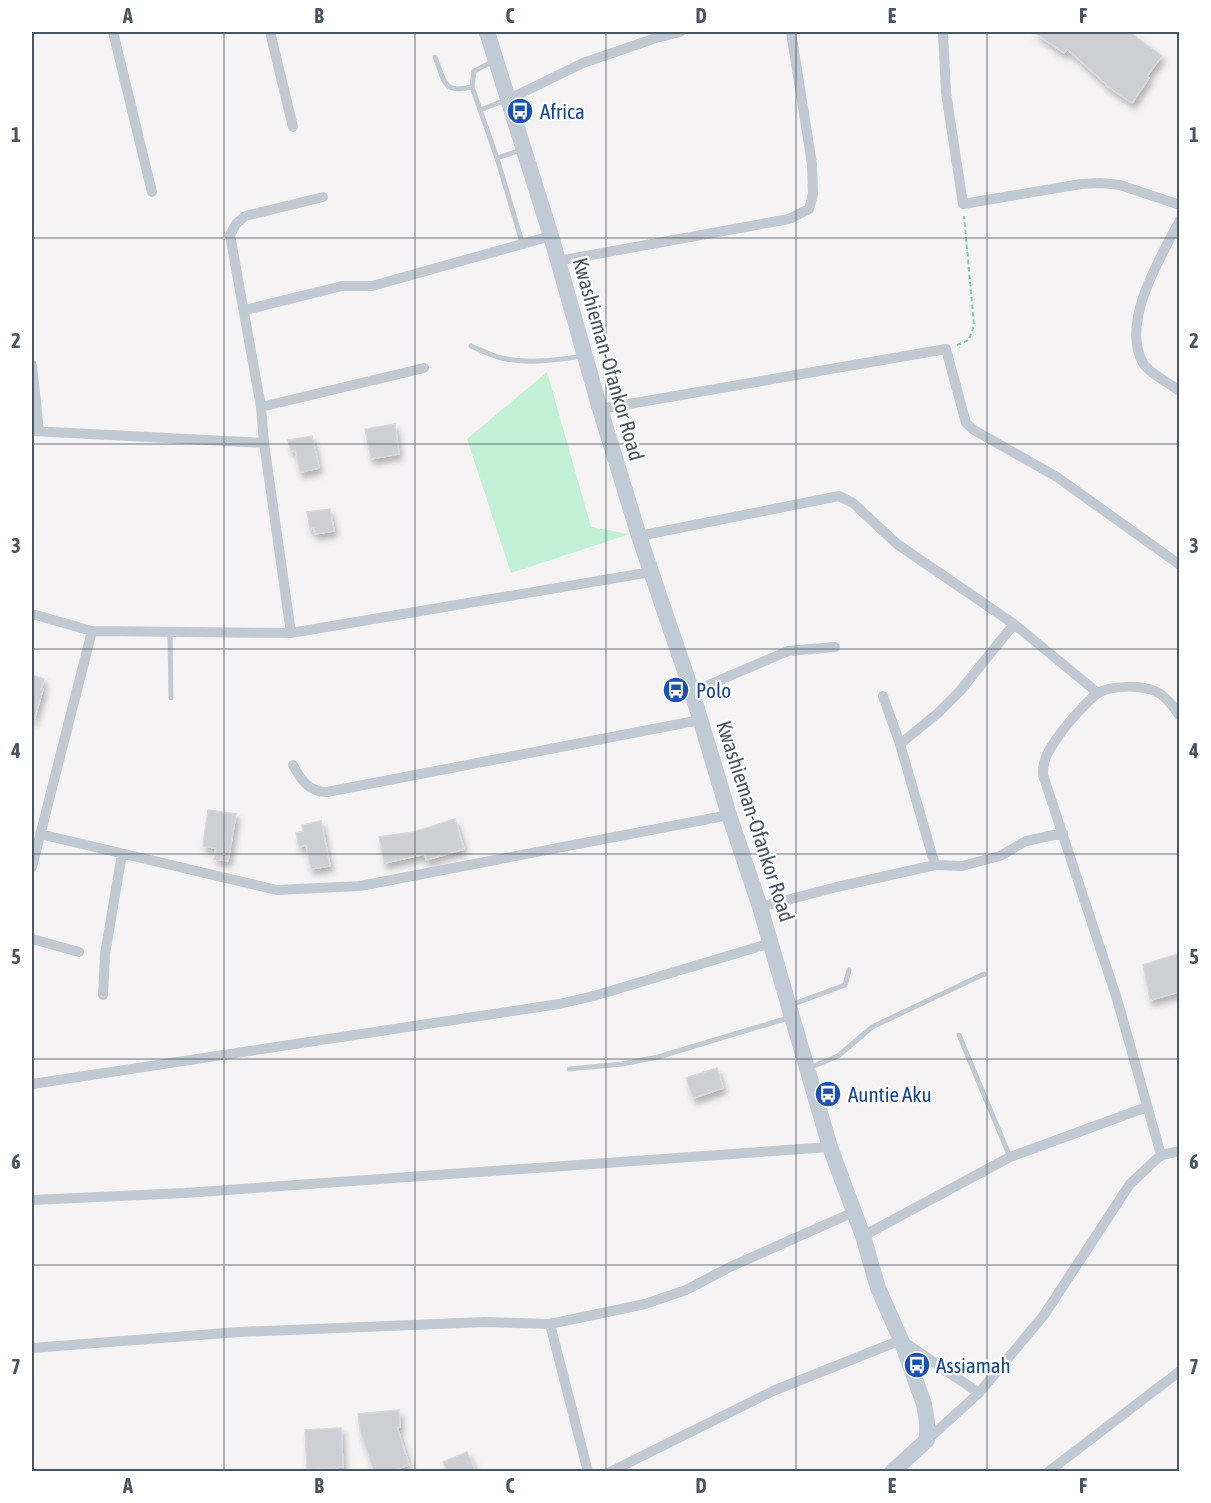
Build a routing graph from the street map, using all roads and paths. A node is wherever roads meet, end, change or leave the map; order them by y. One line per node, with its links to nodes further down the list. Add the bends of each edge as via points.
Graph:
1 (113, 32): 16 (street)
2 (270, 32): 13 (street)
3 (487, 32): 9 (main road, Kwashieman-Ofankor Road)
4 (680, 32): 7 (street)
5 (791, 32): 23 (street, via 812,164 809,209 789,219)
6 (943, 32): 18 (street, via 946,93)
7 (655, 34): 11 (street)
8 (435, 57): 10 (lane, via 449,88 457,91)
9 (495, 61): 10 (lane, via 474,71); 11 (main road, Kwashieman-Ofankor Road)
10 (472, 87): 12 (lane)
11 (507, 100): 12 (lane); 14 (main road, Kwashieman-Ofankor Road)
12 (480, 111): 15 (lane)
13 (293, 127)
14 (524, 149): 15 (lane); 21 (main road, Kwashieman-Ofankor Road)
15 (497, 158): 22 (lane)
16 (152, 192)
17 (323, 197): 24 (street, via 245,216 236,224 230,235)
18 (963, 204): 19 (street, via 1101,183 1120,185); 26 (path, via 974,325 969,340)
19 (1179, 205)
20 (1179, 220): 30 (street, via 1143,293 1137,349 1144,366)
21 (551, 236): 22 (street); 23 (main road, Kwashieman-Ofankor Road)
22 (522, 242): 24 (street, via 372,286 342,286)
23 (558, 261): 27 (main road, Kwashieman-Ofankor Road)
24 (244, 310): 31 (street)
25 (471, 346): 27 (lane, via 514,360)
26 (946, 349): 32 (street); 36 (street, via 966,423 1057,477)
27 (586, 356): 32 (main road, Kwashieman-Ofankor Road)
28 (32, 365): 33 (street)
29 (424, 368): 31 (street)
30 (1179, 391)
31 (261, 407): 34 (street)
32 (600, 409): 35 (main road, Kwashieman-Ofankor Road)
33 (35, 431): 34 (street)
34 (264, 443): 42 (street)
35 (639, 536): 37 (main road, Kwashieman-Ofankor Road); 39 (street, via 840,496 853,503 897,544)
36 (1179, 565)
37 (651, 572): 42 (street); 44 (main road, Kwashieman-Ofankor Road)
38 (32, 614): 40 (street)
39 (1014, 624): 45 (street); 50 (street, via 960,691)
40 (92, 631): 41 (street); 54 (street)
41 (170, 632): 42 (street); 47 (lane)
42 (291, 633)
43 (835, 647): 44 (street, via 788,651)
44 (692, 692): 49 (main road, Kwashieman-Ofankor Road)
45 (1098, 693): 48 (street, via 1135,687 1158,692); 53 (street, via 1066,726 1045,756 1043,775)
46 (883, 696): 50 (street)
47 (171, 698)
48 (1179, 716)
49 (700, 720): 51 (street, via 327,792 316,792 299,777); 52 (main road, Kwashieman-Ofankor Road)
50 (900, 744): 56 (street)
51 (293, 765)
52 (729, 815): 55 (street, via 360,886 277,890); 58 (main road, Kwashieman-Ofankor Road)
53 (1063, 833): 56 (street, via 1026,841 1000,856 962,866); 70 (street, via 1120,1008)
54 (40, 834): 55 (street); 57 (street)
55 (123, 854): 64 (street, via 105,954)
56 (935, 865): 58 (street)
57 (32, 867)
58 (760, 907): 60 (main road, Kwashieman-Ofankor Road)
59 (32, 939): 61 (street)
60 (771, 943): 65 (main road, Kwashieman-Ofankor Road); 69 (street, via 558,1004)
61 (79, 952)
62 (849, 970): 65 (lane, via 845,985)
63 (984, 975): 68 (lane, via 872,1027 838,1056)
64 (103, 995)
65 (791, 1011): 67 (lane, via 658,1057); 68 (main road, Kwashieman-Ofankor Road)
66 (959, 1035): 74 (lane)
67 (569, 1069)
68 (808, 1069): 71 (main road, Kwashieman-Ofankor Road)
69 (32, 1084)
70 (1147, 1107): 73 (street); 74 (street)
71 (830, 1147): 75 (street); 76 (main road, Kwashieman-Ofankor Road)
72 (1179, 1151): 73 (street)
73 (1161, 1155): 82 (street, via 1130,1184 1044,1315)
74 (1010, 1157): 77 (street)
75 (32, 1200)
76 (854, 1212): 77 (main road, Kwashieman-Ofankor Road); 78 (street, via 686,1290 645,1304)
77 (863, 1236): 79 (main road, Kwashieman-Ofankor Road, via 878,1287)
78 (550, 1324): 80 (street, via 485,1322 239,1332); 84 (street)
79 (901, 1340): 82 (street); 83 (main road, Kwashieman-Ofankor Road, via 924,1404); 85 (street, via 773,1390)
80 (32, 1348)
81 (1179, 1371): 87 (street)
82 (979, 1393): 83 (street)
83 (927, 1440): 86 (main road)
84 (588, 1472)
85 (610, 1472)
86 (892, 1472)
87 (1048, 1472)

